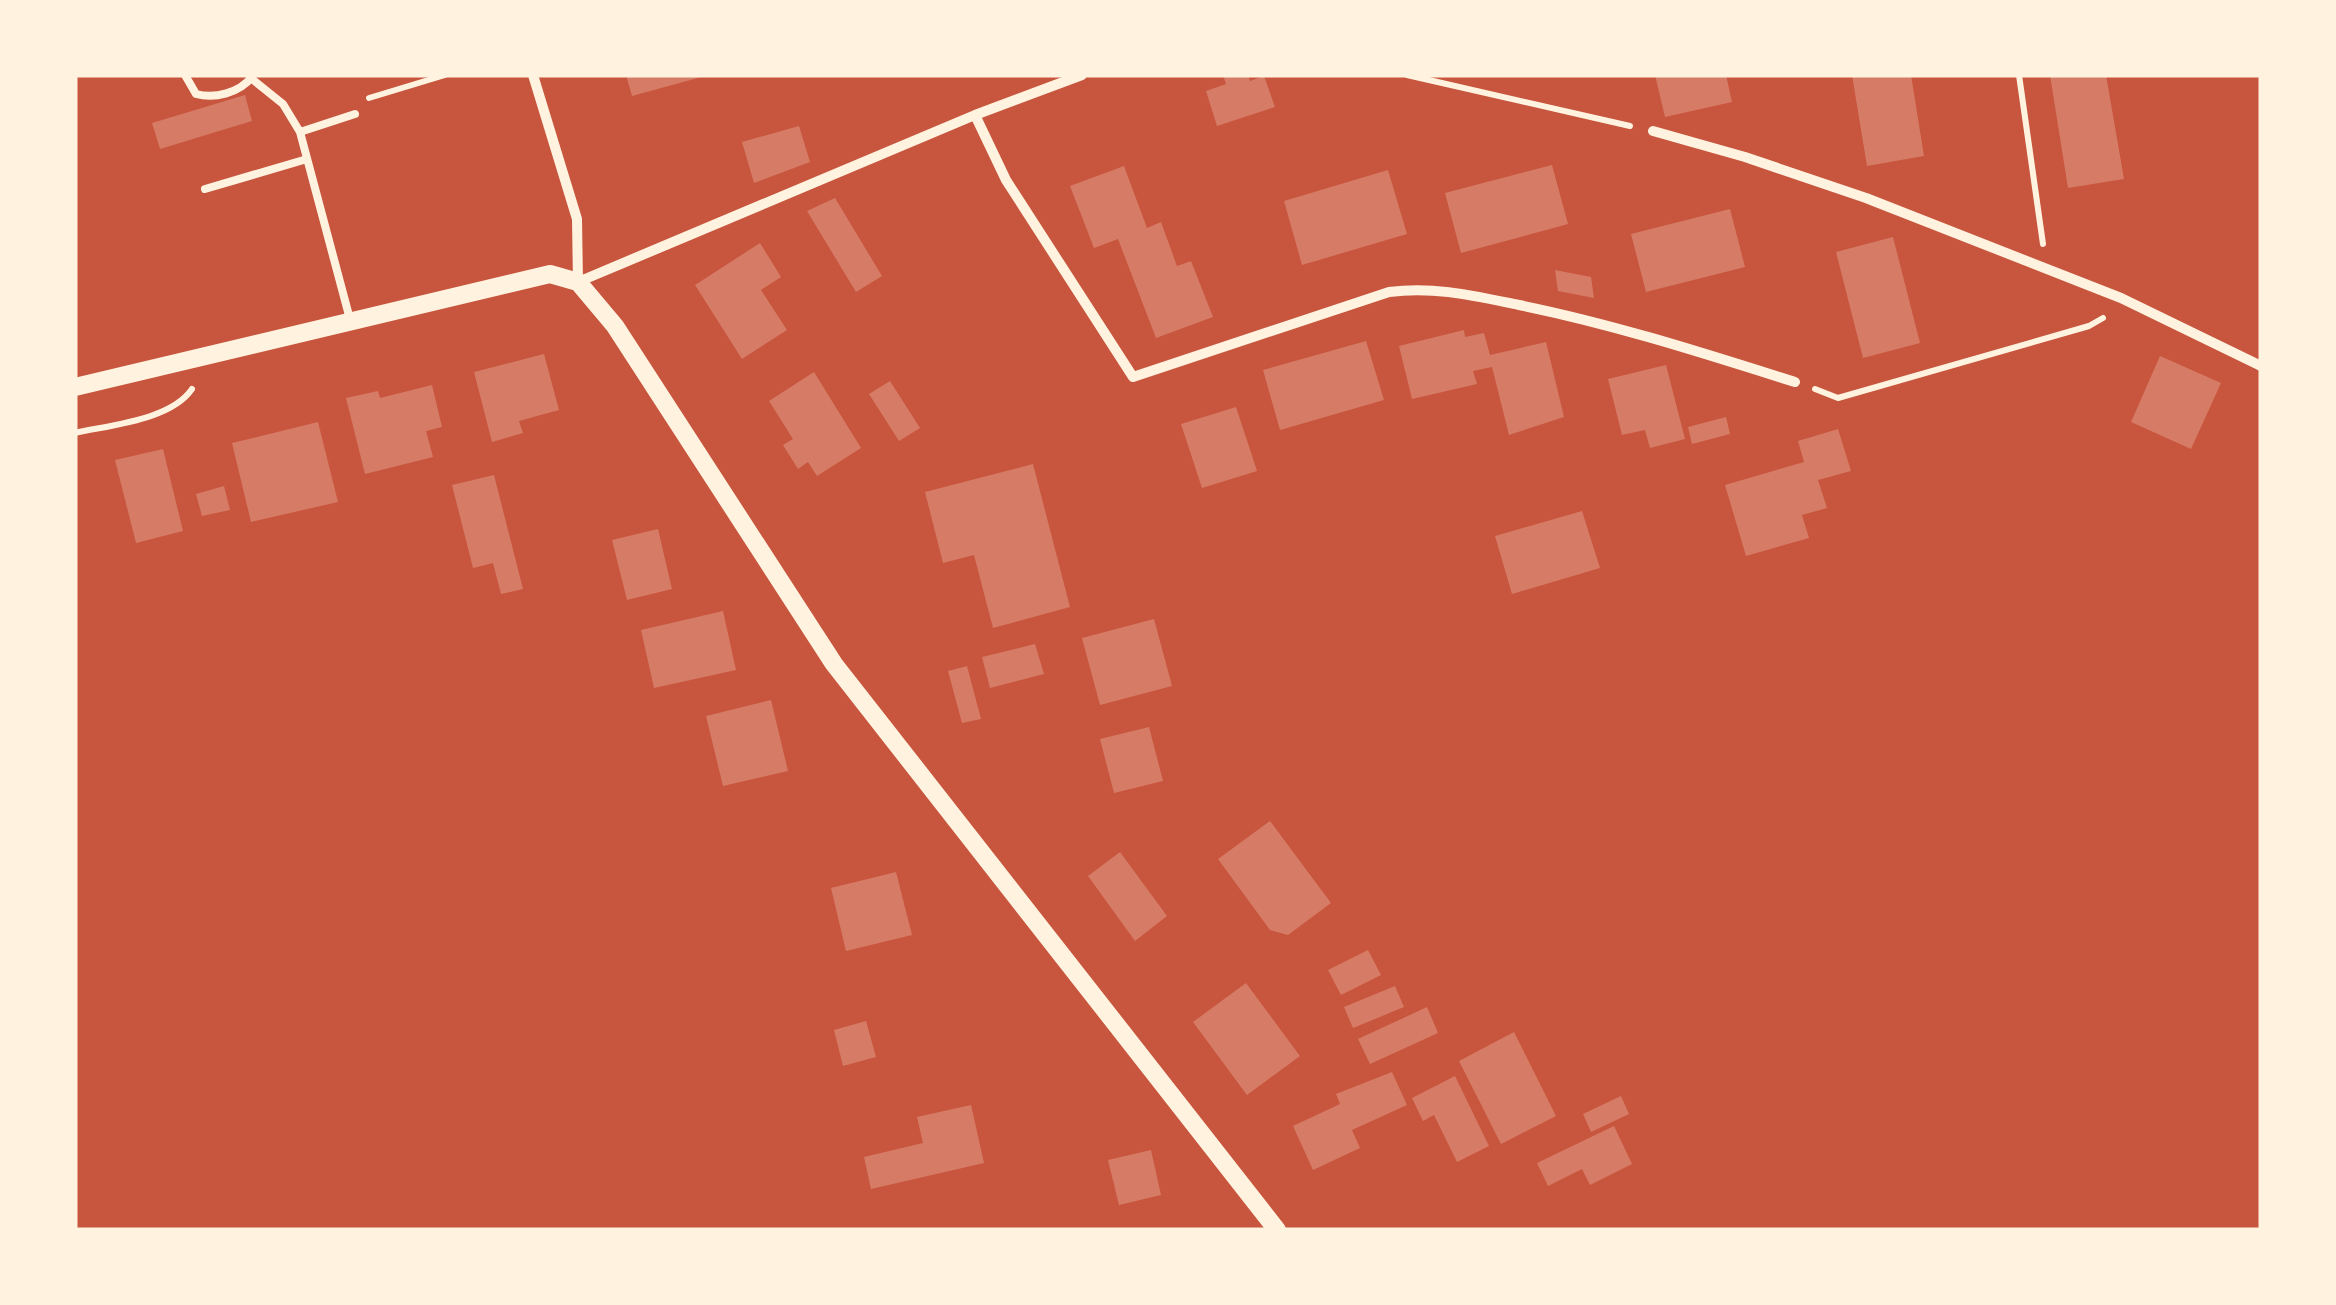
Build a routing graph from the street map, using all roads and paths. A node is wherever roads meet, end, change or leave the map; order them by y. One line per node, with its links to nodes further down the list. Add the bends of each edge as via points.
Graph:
1 (185, 75): 7 (lane, via 196,94 211,98)
2 (445, 75): 8 (path, via 366,99)
3 (532, 75): 15 (street, via 577,219)
4 (1082, 75): 9 (street)
5 (1408, 75): 10 (path)
6 (2019, 75): 14 (path)
7 (253, 77): 11 (lane, via 283,104)
8 (355, 114): 11 (lane)
9 (975, 115): 15 (street); 20 (street, via 1006,180 1133,377 1389,292 1423,288 1556,312)
10 (1653, 131): 14 (street, via 1866,198)
11 (300, 132): 12 (lane)
12 (307, 158): 13 (lane); 17 (lane)
13 (205, 188)
14 (2045, 270): 16 (street)
15 (578, 282): 17 (street, via 550,274); 23 (street, via 615,326 834,664)
16 (2120, 298): 19 (street); 20 (path, via 2110,314 2089,326 1838,398)
17 (351, 322): 18 (street)
18 (190, 360): 21 (street); 22 (path, via 193,388 170,410)
19 (2261, 366)
20 (1795, 382)
21 (75, 388)
22 (75, 433)
23 (1276, 1230)

